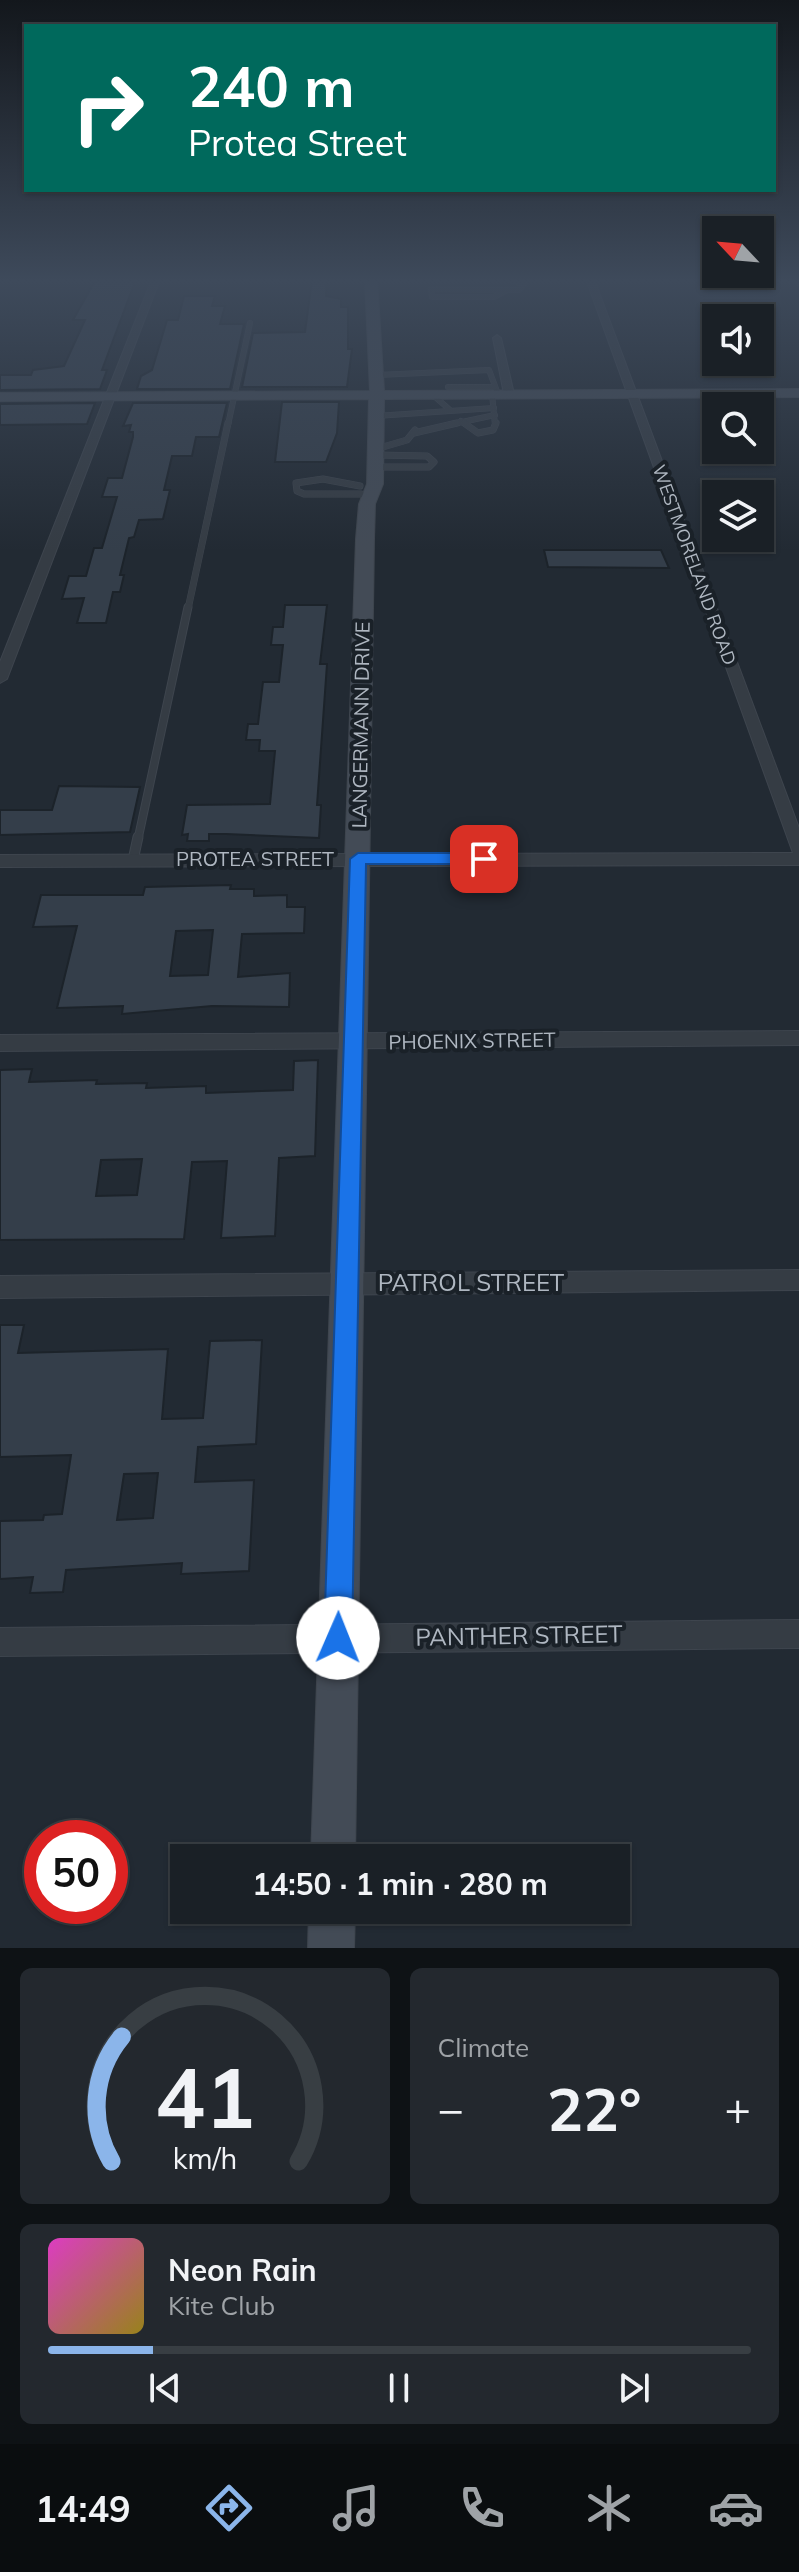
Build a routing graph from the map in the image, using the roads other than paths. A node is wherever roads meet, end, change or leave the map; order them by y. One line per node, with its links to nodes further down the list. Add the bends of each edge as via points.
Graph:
1 (121, 370): 16 (street)
2 (241, 370): 14 (lane)
3 (361, 370): 8 (main road, LANGERMANN DRIVE)
4 (377, 370): 7 (main road, LANGERMANN DRIVE)
5 (497, 370): 17 (street)
6 (622, 370): 11 (street, WESTMORELAND ROAD)
7 (377, 375): 12 (main road, LANGERMANN DRIVE); 17 (lane, via 489,370)
8 (360, 381): 12 (main road); 14 (main road); 24 (main road, LANGERMANN DRIVE)
9 (448, 387): 17 (lane)
10 (799, 393): 11 (main road)
11 (631, 394): 17 (main road); 26 (street, WESTMORELAND ROAD)
12 (376, 395): 13 (main road); 19 (main road, LANGERMANN DRIVE)
13 (433, 395): 17 (main road); 18 (lane)
14 (236, 396): 16 (main road); 29 (lane)
15 (0, 397): 16 (main road)
16 (110, 397): 25 (street)
17 (497, 398): 18 (lane); 21 (lane); 21 (lane, via 495,428 484,434)
18 (450, 410): 20 (lane)
19 (376, 416): 20 (lane); 23 (main road, LANGERMANN DRIVE)
20 (407, 419): 22 (lane)
21 (461, 421): 22 (lane)
22 (414, 433): 23 (lane)
23 (376, 457): 23 (lane, via 429,467 434,462 427,456); 24 (main road, LANGERMANN DRIVE, via 375,484)
24 (362, 495): 24 (lane, via 323,479 296,483 297,491 308,495); 27 (main road, LANGERMANN DRIVE)
25 (0, 679)
26 (799, 850)
27 (358, 859): 28 (street, PROTEA STREET); 29 (street, PROTEA STREET); 32 (main road, LANGERMANN DRIVE)
28 (799, 859)
29 (133, 860): 30 (street, PROTEA STREET)
30 (0, 861)
31 (799, 1038): 32 (street, PHOENIX STREET)
32 (355, 1042): 33 (street, PHOENIX STREET); 35 (main road, LANGERMANN DRIVE)
33 (0, 1043)
34 (799, 1280): 35 (street, PATROL STREET)
35 (347, 1284): 36 (street, PATROL STREET); 38 (main road, LANGERMANN DRIVE)
36 (0, 1287)
37 (799, 1634): 38 (street, PANTHER STREET)
38 (338, 1638): 39 (street, PANTHER STREET); 40 (main road, LANGERMANN DRIVE)
39 (0, 1642)
40 (333, 1844)
41 (332, 1924): 42 (main road)
42 (331, 1948)

